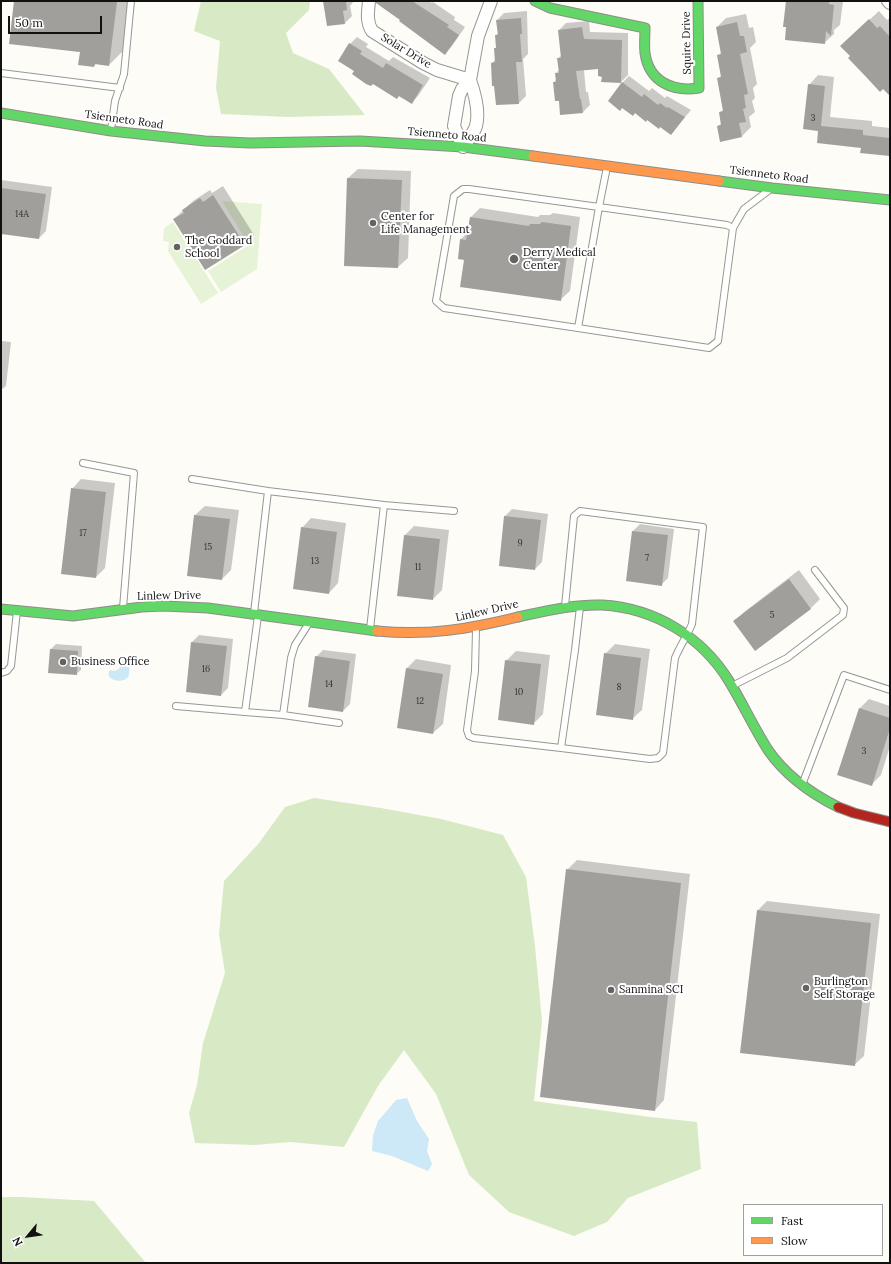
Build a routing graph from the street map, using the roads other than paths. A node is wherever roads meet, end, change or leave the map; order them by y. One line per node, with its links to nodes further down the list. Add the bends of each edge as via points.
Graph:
1 (131, 1): 10 (lane, via 124,74)
2 (369, 1): 9 (street, Solar Drive, via 367,19 372,31 437,70)
3 (491, 1): 9 (street, via 478,36)
4 (535, 1): 5 (street, Squire Drive, via 550,8 646,28 645,53 649,68 663,83 685,90 699,88)
5 (698, 1)
6 (888, 1): 7 (street)
7 (890, 3)
8 (1, 73): 10 (lane)
9 (470, 80): 13 (street, via 477,112 476,127); 13 (street, via 459,96 454,126)
10 (120, 88): 12 (lane)
11 (1, 113): 12 (street, Tsienneto Road)
12 (110, 131): 13 (street, Tsienneto Road, via 250,143 360,141)
13 (463, 147): 14 (street, Tsienneto Road)
14 (607, 165): 15 (street, Tsienneto Road); 17 (lane)
15 (772, 188): 16 (street, Tsienneto Road); 18 (lane, via 744,209)
16 (890, 200)
17 (599, 207): 18 (lane, via 727,225); 19 (lane); 19 (lane, via 470,189 463,189 454,196 436,302 444,308)
18 (733, 228): 19 (lane, via 718,341 709,348)
19 (578, 328)
20 (83, 463): 29 (lane, via 134,473)
21 (192, 479): 22 (lane)
22 (268, 491): 23 (lane); 31 (lane)
23 (384, 505): 24 (lane); 34 (lane)
24 (454, 511)
25 (815, 570): 37 (lane, via 844,608 843,616 787,658)
26 (580, 605): 27 (street, Linlew Drive); 35 (street, Linlew Drive, via 629,609 662,620); 43 (lane)
27 (565, 606): 33 (street, Linlew Drive); 35 (lane, via 574,516 580,511 703,527 694,610)
28 (1, 609): 30 (street, Linlew Drive)
29 (123, 610): 30 (street, Linlew Drive, via 73,616); 31 (street, Linlew Drive, via 186,606)
30 (17, 611): 36 (lane, via 11,666)
31 (256, 614): 32 (street, Linlew Drive); 40 (lane)
32 (310, 622): 34 (street, Linlew Drive); 41 (lane, via 290,658)
33 (476, 628): 34 (street, Linlew Drive, via 430,633); 43 (lane, via 475,671 467,730 469,736)
34 (370, 630)
35 (688, 636): 37 (street, Linlew Drive, via 713,658); 43 (lane, via 678,648 675,658 663,752 658,758)
36 (1, 673)
37 (732, 686): 44 (street, Linlew Drive, via 770,752)
38 (890, 690): 44 (lane, via 844,675)
39 (176, 706): 40 (lane)
40 (245, 712): 41 (lane)
41 (283, 715): 42 (lane)
42 (339, 724)
43 (561, 748)
44 (801, 786): 45 (street, Linlew Drive, via 840,809)
45 (890, 822)

